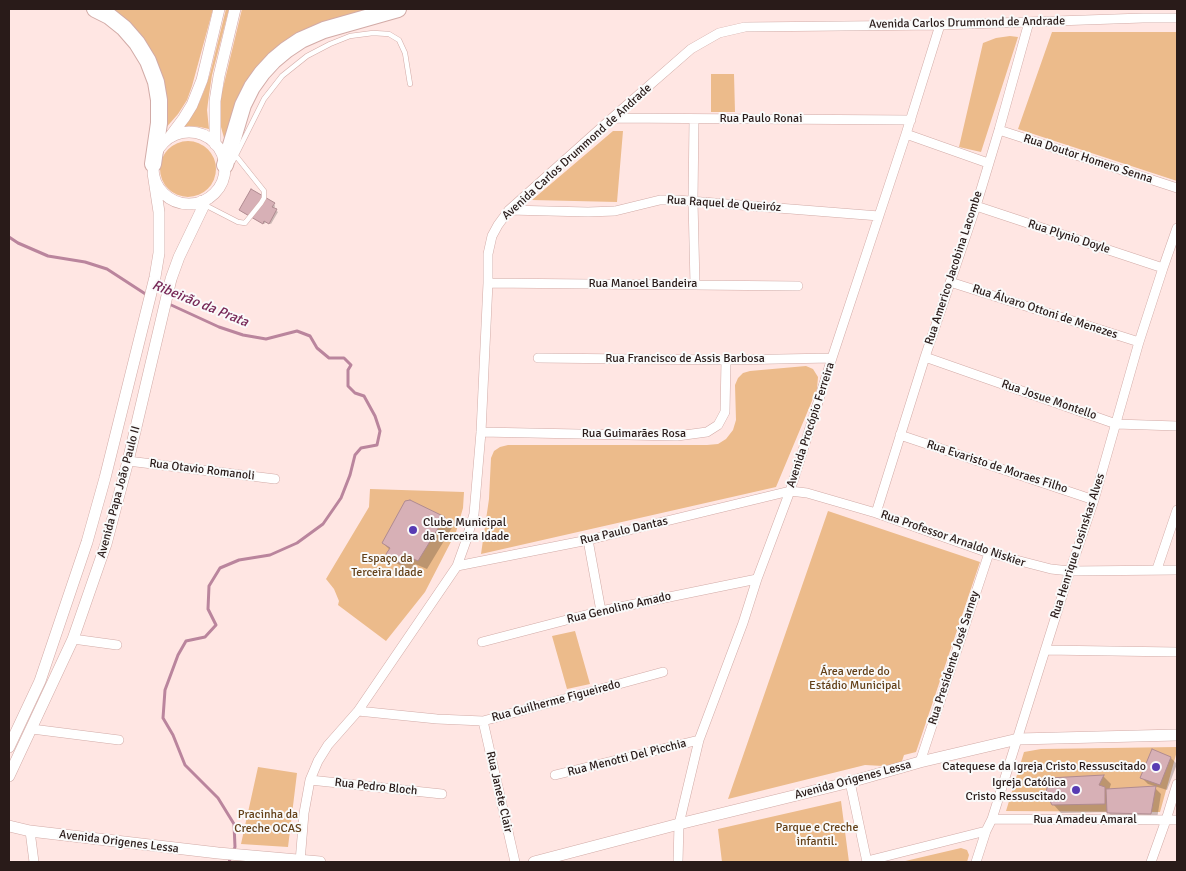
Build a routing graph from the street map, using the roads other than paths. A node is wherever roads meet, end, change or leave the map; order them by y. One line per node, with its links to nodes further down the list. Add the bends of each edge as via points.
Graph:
1 (95, 9): 18 (highway, via 110,16 137,43 156,82 159,123)
2 (219, 9): 14 (street, via 197,94)
3 (235, 9): 15 (street, via 215,101)
4 (398, 9): 17 (highway, via 324,30 301,40 274,60 252,87 243,105)
5 (1177, 18): 6 (street, Avenida Carlos Drummond de Andrade)
6 (1029, 22): 7 (street, Avenida Carlos Drummond de Andrade); 12 (street, Rua Americo Jacobina Lacombe)
7 (940, 25): 9 (street, Avenida Carlos Drummond de Andrade, via 745,26 719,33 691,49); 11 (street, Avenida Procópio Ferreira)
8 (410, 84): 17 (lane, via 405,54 399,40 389,34 350,36 330,44 307,56 282,76 264,99)
9 (612, 118): 10 (street, Rua Paulo Ronai); 23 (street, Avenida Carlos Drummond de Andrade)
10 (694, 119): 11 (street, Rua Paulo Ronai); 20 (street)
11 (911, 120): 13 (street, Avenida Procópio Ferreira)
12 (999, 130): 16 (street, Rua Americo Jacobina Lacombe); 19 (street, Rua Doutor Homero Senna)
13 (906, 134): 16 (street); 24 (street, Avenida Procópio Ferreira)
14 (168, 139): 15 (street, via 188,133 198,134); 18 (street, via 156,154)
15 (215, 144): 17 (street)
16 (988, 163): 22 (street, Rua Americo Jacobina Lacombe)
17 (228, 166): 21 (street, via 220,186); 21 (lane, via 264,191 261,203 245,222 238,222)
18 (153, 168): 21 (street, via 156,183 170,199 181,203); 67 (street, Avenida Papa João Paulo II, via 160,235 149,303 87,542 40,681)
19 (1177, 188)
20 (693, 201): 23 (street, Rua Raquel de Queiróz, via 660,200 615,211); 24 (street, Rua Raquel de Queiróz); 29 (street)
21 (203, 203): 40 (street, Avenida Papa João Paulo II, via 172,278)
22 (976, 206): 26 (street, Rua Plynio Doyle); 27 (street, Rua Americo Jacobina Lacombe)
23 (510, 210): 28 (street, Avenida Carlos Drummond de Andrade, via 492,236)
24 (879, 216): 34 (street, Avenida Procópio Ferreira)
25 (1177, 228): 26 (street, Rua Henrique Losinskas Alves)
26 (1162, 268): 31 (street, Rua Henrique Losinskas Alves)
27 (950, 282): 31 (street, Rua Álvaro Ottoni de Menezes); 32 (street, Rua Americo Jacobina Lacombe)
28 (488, 283): 29 (street, Rua Manoel Bandeira); 38 (street, Avenida Carlos Drummond de Andrade)
29 (695, 285): 30 (street, Rua Manoel Bandeira)
30 (798, 286)
31 (1139, 342): 36 (street, Rua Henrique Losinskas Alves)
32 (925, 357): 36 (street, Rua Josue Montello); 39 (street, Rua Americo Jacobina Lacombe)
33 (538, 358): 35 (street, Rua Francisco de Assis Barbosa)
34 (832, 358): 35 (street, Rua Francisco de Assis Barbosa); 42 (street, Avenida Procópio Ferreira)
35 (726, 360): 38 (street, Rua Guimarães Rosa, via 725,412 718,425 707,432 677,436)
36 (1116, 424): 37 (street, Rua Josue Montello); 43 (street, Rua Henrique Losinskas Alves)
37 (1177, 426)
38 (481, 432): 48 (street, Avenida Carlos Drummond de Andrade, via 474,514)
39 (900, 435): 43 (street, Rua Evaristo de Moraes Filho); 45 (street, Rua Americo Jacobina Lacombe)
40 (128, 462): 41 (street, Rua Otavio Romanoli); 54 (street, Avenida Papa João Paulo II, via 106,544)
41 (275, 480)
42 (790, 491): 45 (street, Rua Professor Arnaldo Niskier); 46 (street, Rua Paulo Dantas); 52 (street, Avenida Procópio Ferreira)
43 (1094, 500): 51 (street, Rua Henrique Losinskas Alves)
44 (1177, 510): 49 (street)
45 (876, 513): 47 (street, Rua Professor Arnaldo Niskier)
46 (588, 540): 48 (street, Rua Paulo Dantas); 53 (street)
47 (988, 553): 51 (street, Rua Professor Arnaldo Niskier, via 1030,565); 68 (street, Rua Presidente José Sarney)
48 (457, 566): 60 (street, Avenida Carlos Drummond de Andrade)
49 (1157, 569): 50 (street, Rua Professor Arnaldo Niskier); 51 (street, Rua Professor Arnaldo Niskier)
50 (1177, 570)
51 (1070, 571): 57 (street, Rua Henrique Losinskas Alves)
52 (757, 578): 53 (street, Rua Genolino Amado); 66 (street, Avenida Procópio Ferreira)
53 (601, 611): 55 (street, Rua Genolino Amado)
54 (73, 640): 56 (street); 62 (street, Avenida Papa João Paulo II)
55 (482, 642)
56 (118, 645)
57 (1045, 650): 58 (street); 64 (street, Rua Henrique Losinskas Alves)
58 (1177, 652)
59 (663, 672): 61 (street, Rua Guilherme Figueiredo)
60 (358, 711): 61 (street, Rua Guilherme Figueiredo); 71 (street, Avenida Carlos Drummond de Andrade, via 328,745)
61 (483, 721): 85 (street, Rua Janete Clair)
62 (32, 729): 65 (street); 70 (street, Avenida Papa João Paulo II)
63 (1177, 735): 64 (street, Avenida Origenes Lessa)
64 (1018, 739): 68 (street, Avenida Origenes Lessa); 75 (street, Rua Henrique Losinskas Alves)
65 (119, 740)
66 (699, 740): 69 (street, Rua Menotti Del Picchia); 78 (street, Avenida Procópio Ferreira)
67 (9, 747)
68 (920, 762): 72 (street, Avenida Origenes Lessa)
69 (555, 775)
70 (9, 776)
71 (310, 780): 74 (street, Rua Pedro Bloch); 82 (street, Avenida Carlos Drummond de Andrade)
72 (850, 782): 78 (street, Avenida Origenes Lessa); 88 (street)
73 (1177, 784): 76 (street)
74 (442, 794)
75 (992, 819): 76 (street, Rua Amadeu Amaral); 81 (street, Rua Henrique Losinskas Alves)
76 (1166, 820): 77 (street, Rua Amadeu Amaral); 90 (street)
77 (1177, 820)
78 (679, 824): 86 (street, Avenida Origenes Lessa); 87 (street, Avenida Procópio Ferreira)
79 (9, 826): 80 (street, Avenida Origenes Lessa)
80 (30, 831): 82 (street, Avenida Origenes Lessa); 83 (street)
81 (986, 831): 88 (street); 89 (street, Rua Henrique Losinskas Alves)
82 (300, 861): 84 (street, Avenida Origenes Lessa)
83 (34, 862)
84 (320, 862)
85 (515, 862)
86 (534, 862)
87 (678, 862)
88 (867, 862)
89 (976, 862)
90 (1151, 862)

